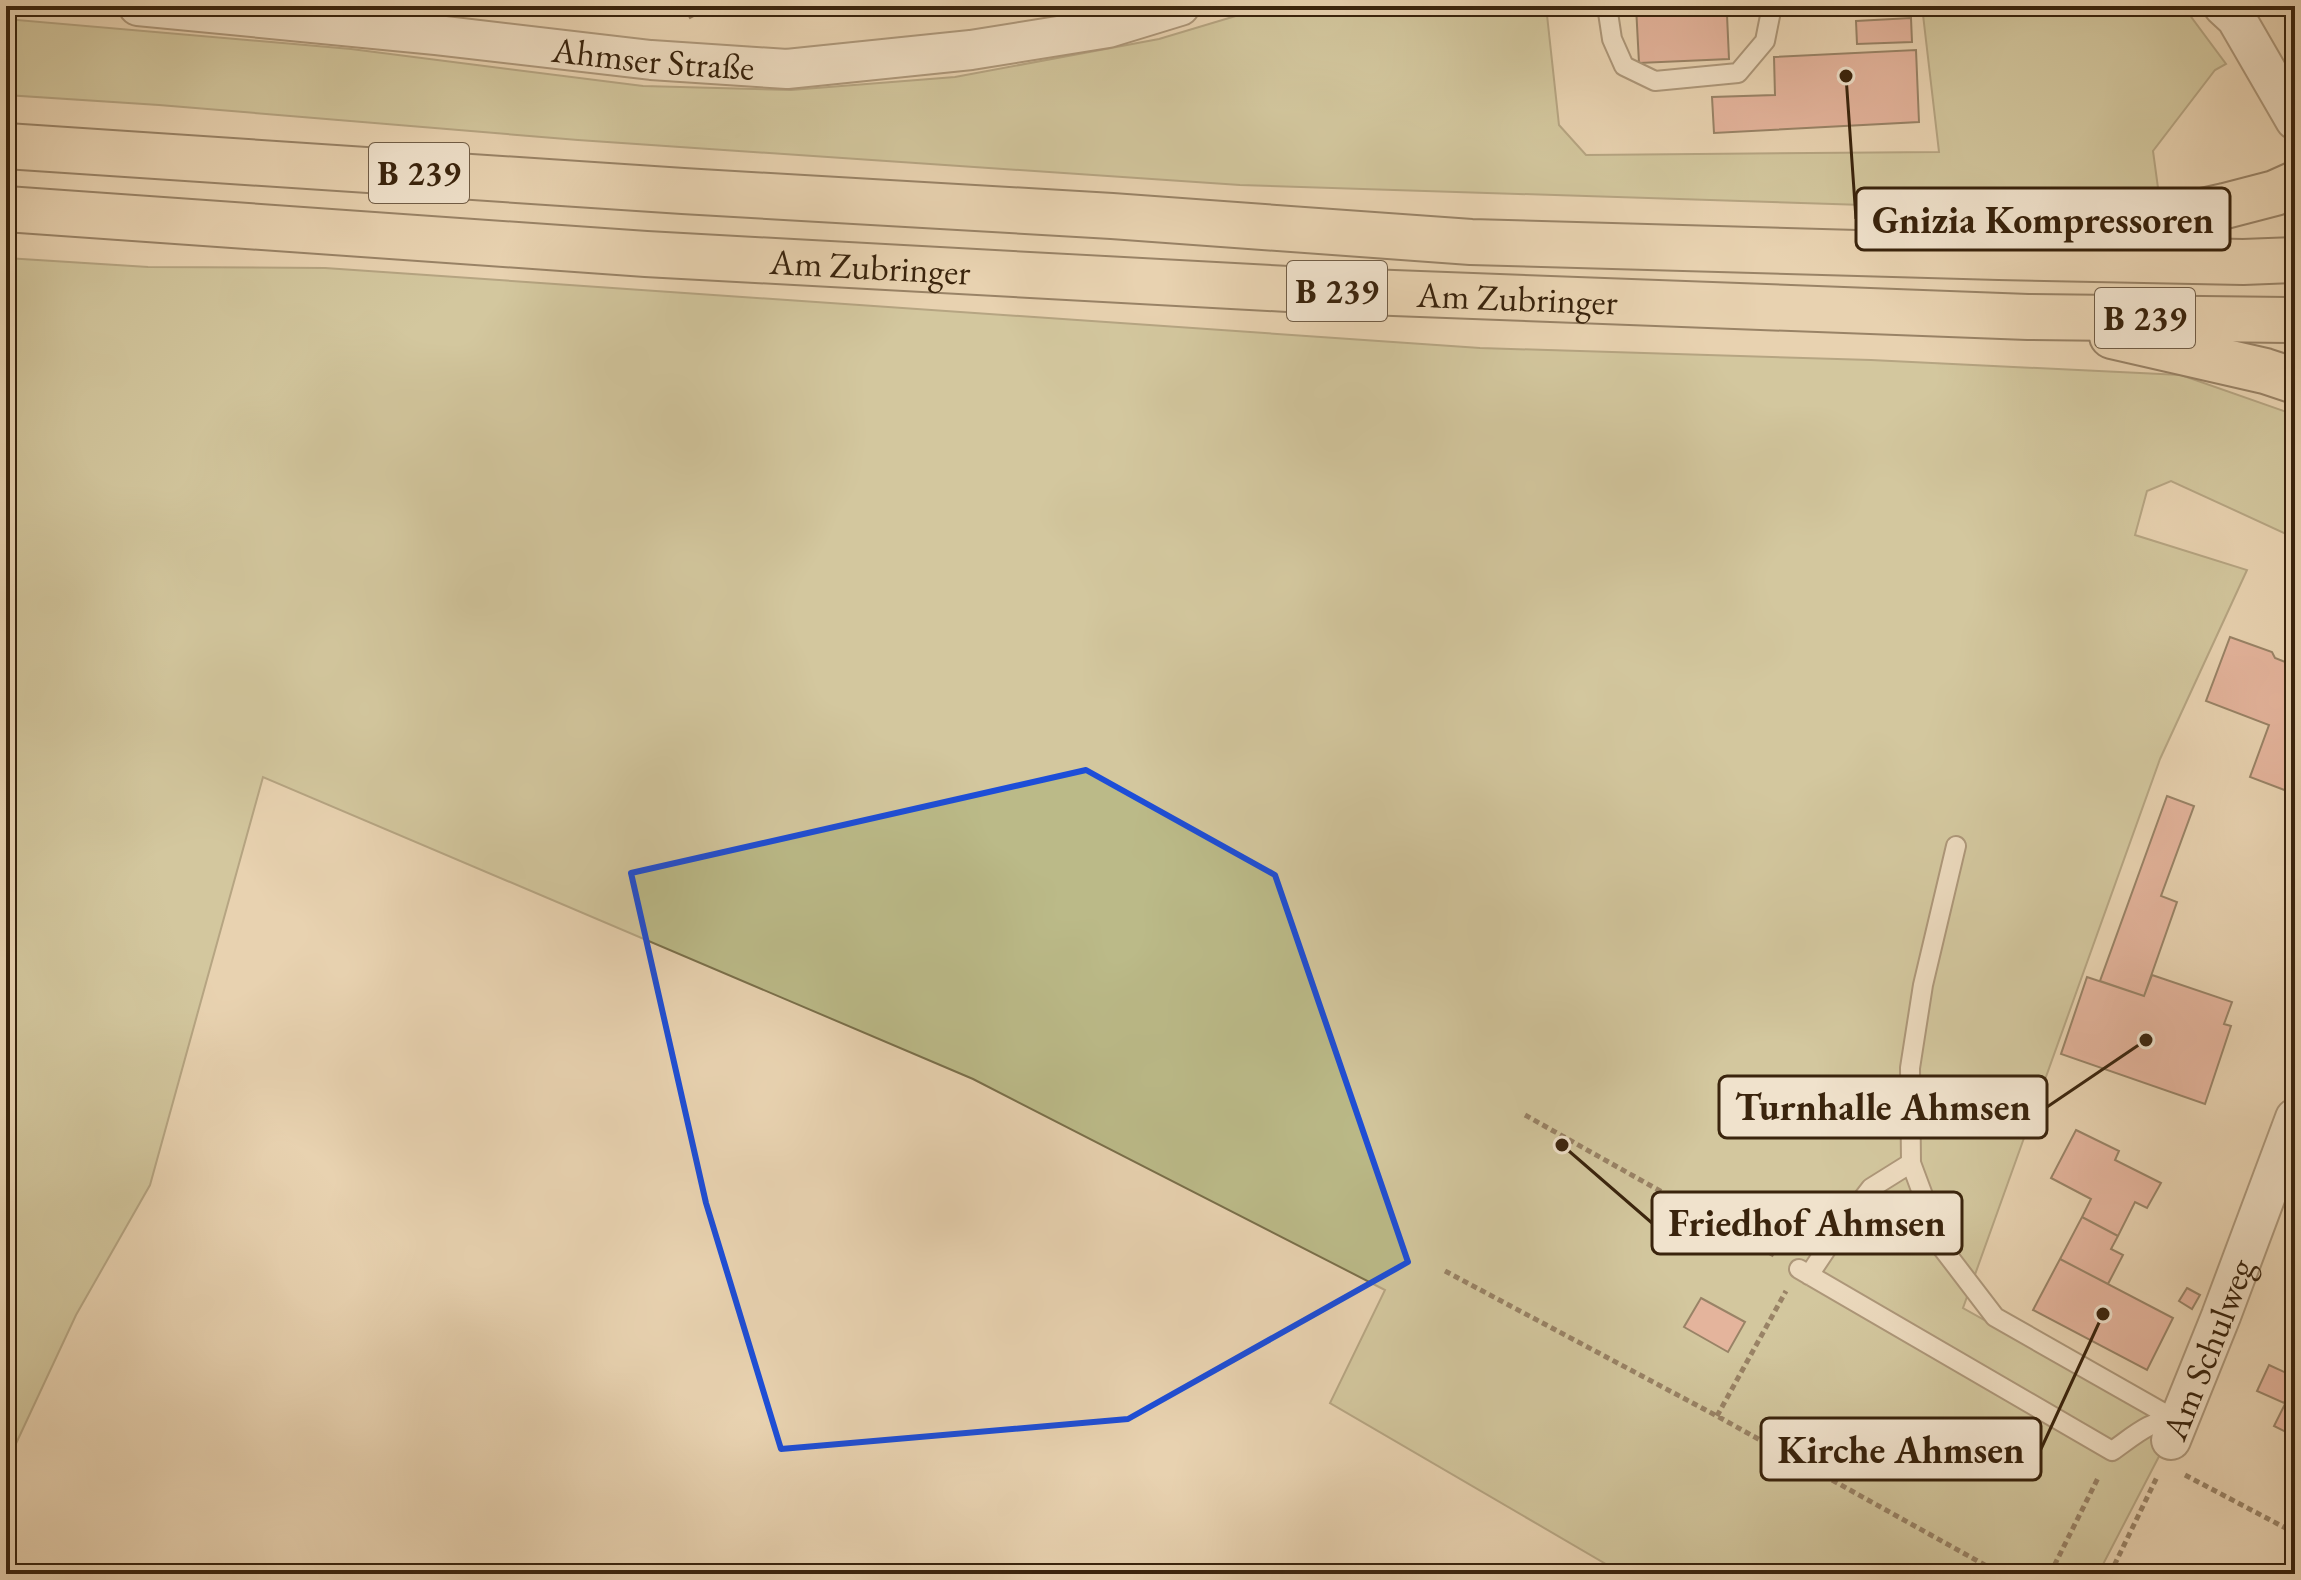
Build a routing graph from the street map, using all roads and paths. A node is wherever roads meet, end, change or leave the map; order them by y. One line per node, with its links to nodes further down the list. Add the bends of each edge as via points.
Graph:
1 (138, 6): 2 (street, Ahmser Straße, via 651,60 787,69 971,50 1108,28)
2 (1180, 6)
3 (1607, 6): 4 (lane, via 1612,39 1624,66 1655,81 1738,73 1765,41)
4 (1772, 6)
5 (2236, 10): 6 (street)
6 (2295, 120)
7 (6, 146): 10 (highway, Am Zubringer / B 239, via 1471,242)
8 (2295, 184): 10 (highway, via 2225,206)
9 (6, 209): 12 (highway, Am Zubringer / B 239, via 646,254 1288,289)
10 (1999, 257): 11 (highway, Am Zubringer / B 239)
11 (2295, 260)
12 (2028, 317): 13 (highway, Am Zubringer / B 239); 14 (highway)
13 (2278, 319)
14 (2280, 376)
15 (1956, 846): 18 (lane, via 1923,985 1910,1068)
16 (1525, 1115): 20 (path)
17 (2295, 1118): 22 (street, Am Schulweg)
18 (1911, 1163): 20 (lane, via 1871,1188); 22 (lane, via 1943,1249 1995,1317)
19 (1445, 1271): 21 (path)
20 (1804, 1272): 21 (path); 23 (lane)
21 (1717, 1416): 25 (path)
22 (2171, 1442): 23 (lane, via 2168,1420 2156,1422); 24 (path); 27 (path, Am Schulweg)
23 (2112, 1451): 26 (path)
24 (2295, 1533)
25 (2001, 1574)
26 (2050, 1574)
27 (2110, 1574)

